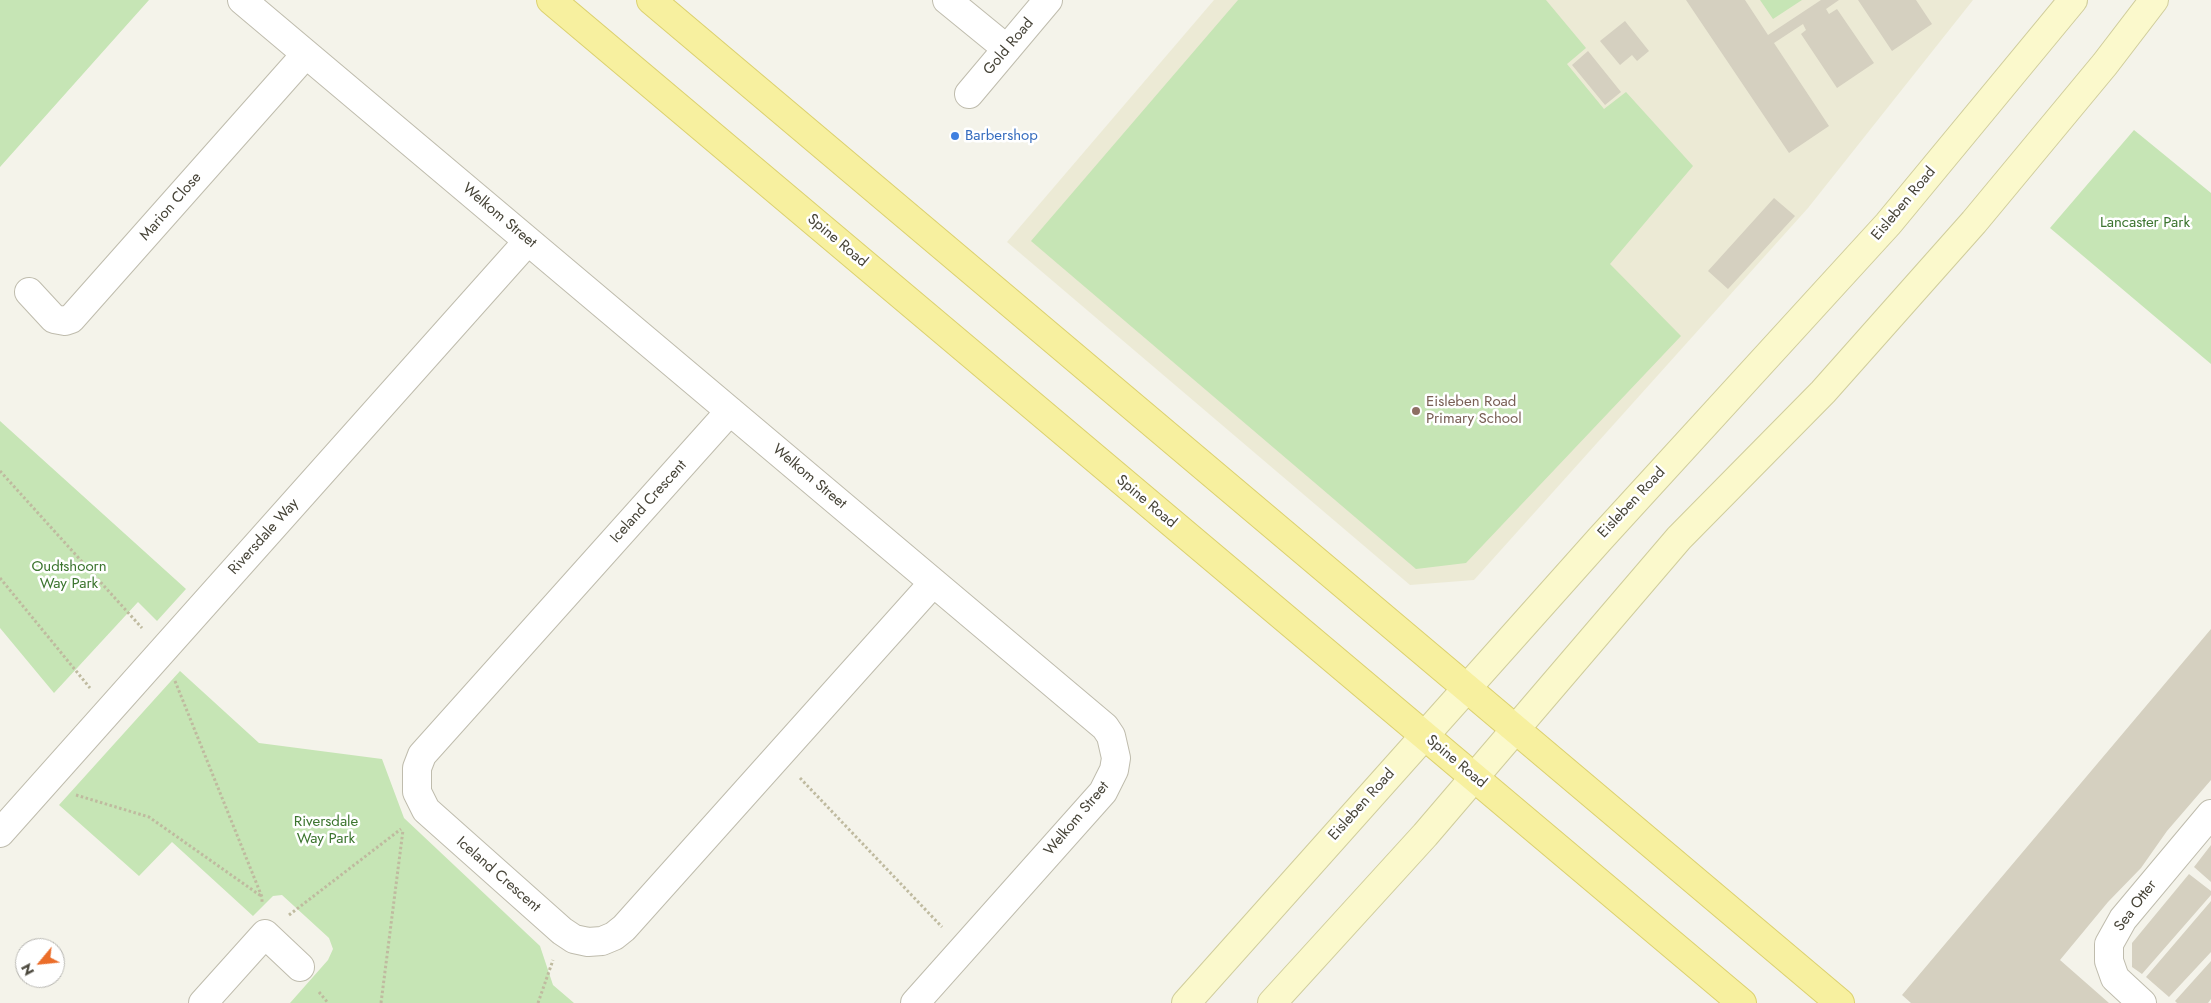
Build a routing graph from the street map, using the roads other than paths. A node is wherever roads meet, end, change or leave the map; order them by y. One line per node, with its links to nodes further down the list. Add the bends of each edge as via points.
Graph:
1 (242, 0): 9 (street, Welkom Street)
2 (551, 0): 17 (main road, Spine Road)
3 (651, 0): 15 (main road)
4 (947, 0): 8 (street)
5 (1048, 0): 8 (street, Gold Road)
6 (2074, 0): 15 (main road, Eisleben Road, via 1888,224 1606,531)
7 (2154, 0): 16 (main road, via 2099,72 1974,222 1823,392 1679,538)
8 (1007, 49): 10 (street, Gold Road)
9 (306, 54): 11 (street, Welkom Street); 12 (street, Marion Close, via 72,319 54,319)
10 (969, 94)
11 (528, 241): 13 (street, Welkom Street); 20 (street, Riversdale Way)
12 (30, 292)
13 (730, 411): 14 (street, Welkom Street); 14 (street, Iceland Crescent, via 422,755 417,768 417,792 426,810 562,931 574,939 588,942 602,941 624,928)
14 (933, 583): 23 (street, Welkom Street, via 1104,727 1111,736 1116,758 1104,792)
15 (1467, 688): 16 (main road); 17 (main road, Eisleben Road)
16 (1515, 728): 18 (main road); 27 (main road)
17 (1424, 736): 18 (main road, Spine Road); 24 (main road, Eisleben Road)
18 (1474, 776): 25 (main road, via 1425,835); 26 (main road, Spine Road)
19 (2211, 814): 28 (street, Sea Otter, via 2123,919 2109,944 2109,961 2115,978)
20 (0, 833)
21 (300, 967): 22 (street, via 265,934)
22 (203, 1003)
23 (915, 1003)
24 (1186, 1003)
25 (1272, 1003)
26 (1742, 1003)
27 (1840, 1003)
28 (2142, 1003)

